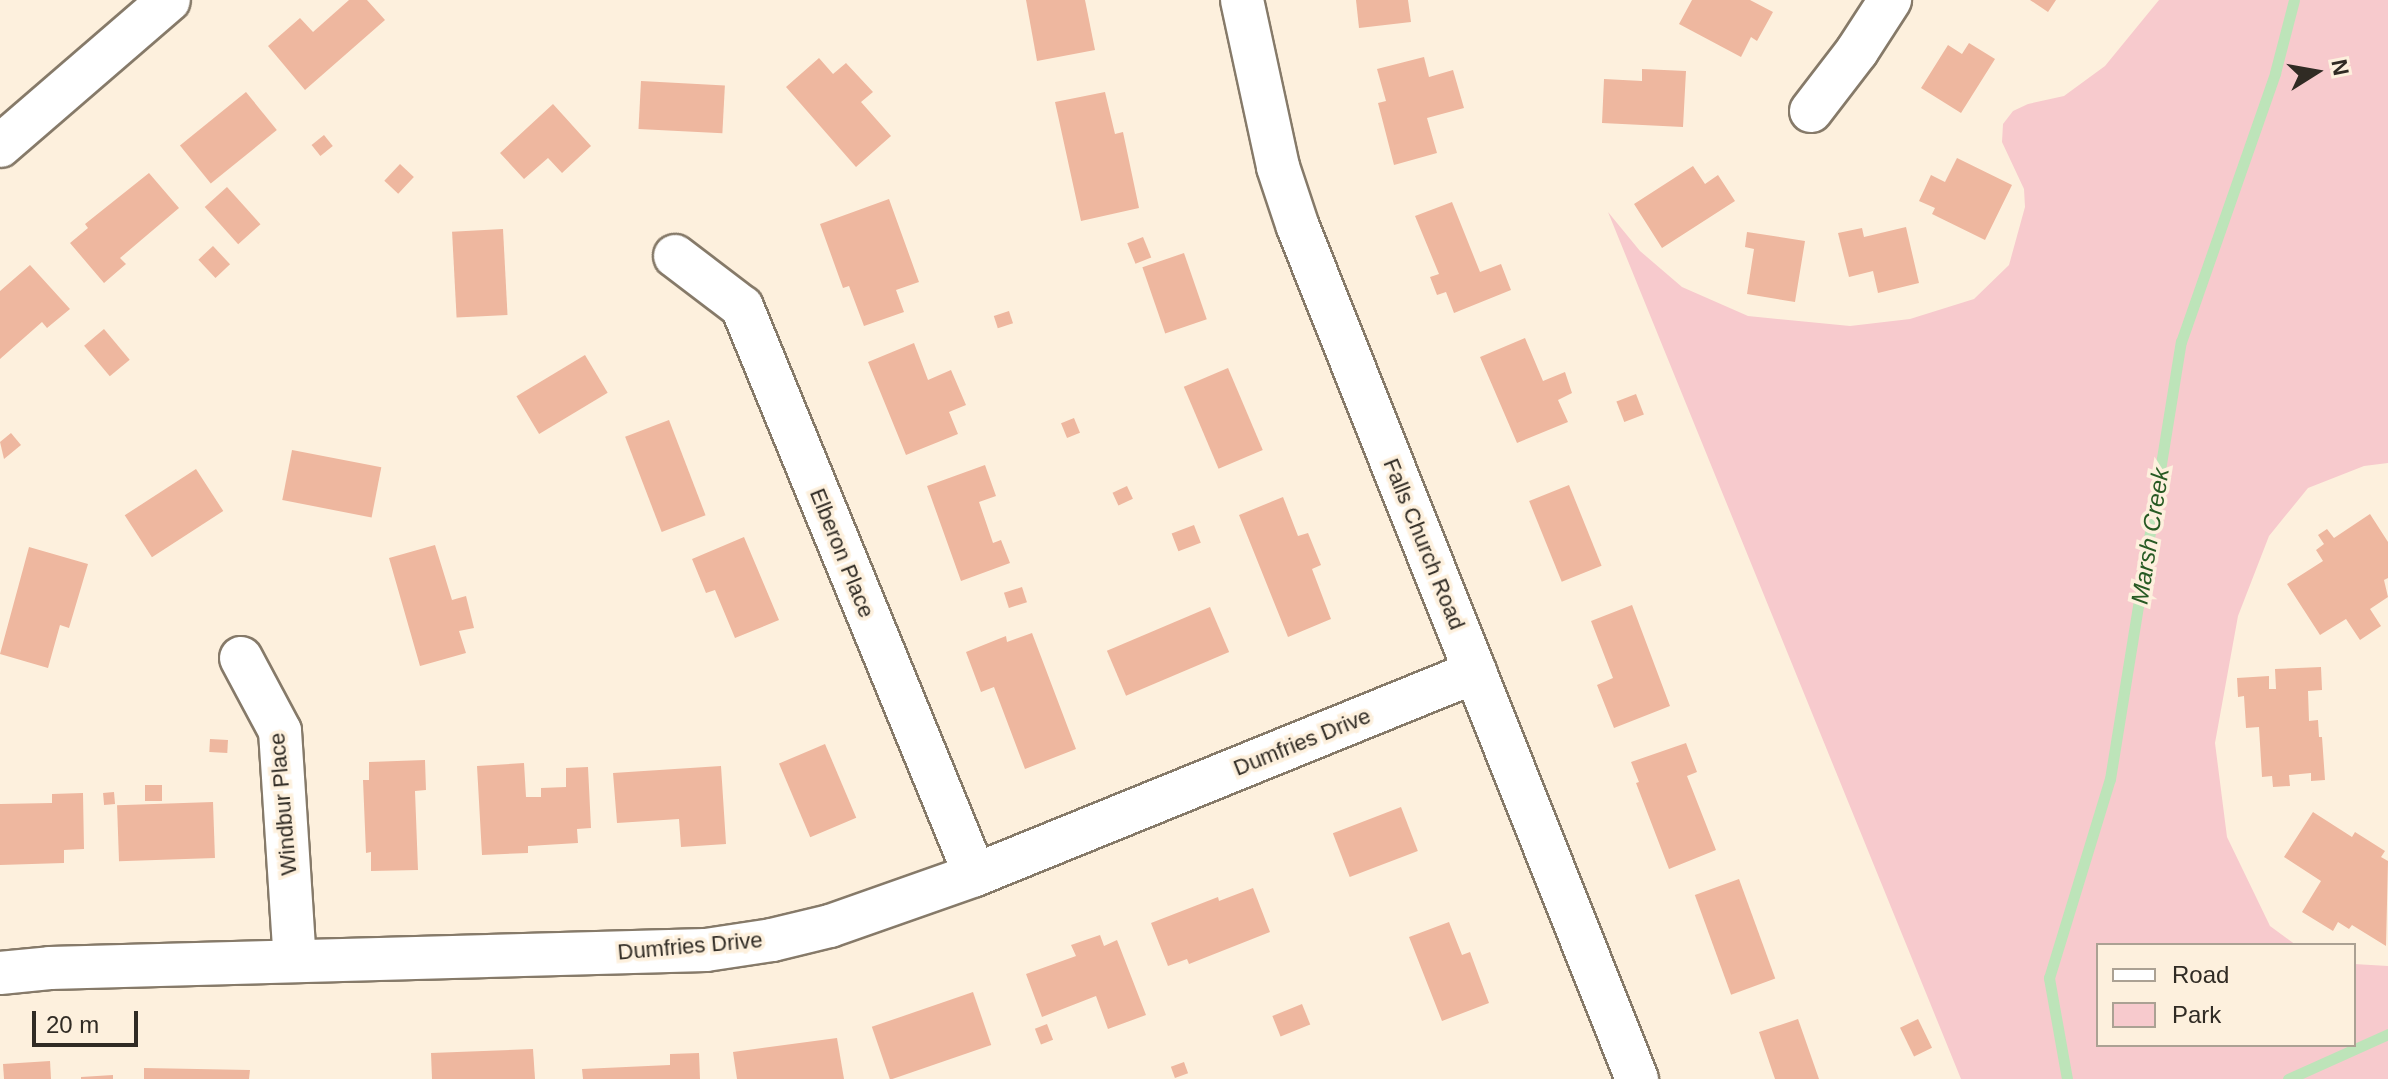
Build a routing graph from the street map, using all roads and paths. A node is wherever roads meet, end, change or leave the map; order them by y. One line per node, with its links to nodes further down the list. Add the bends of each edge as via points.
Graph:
1 (169, 0): 5 (street)
2 (1242, 0): 8 (street, Falls Church Road, via 1278,167 1298,227)
3 (1890, 0): 4 (street)
4 (1811, 111)
5 (0, 146)
6 (675, 256): 9 (street, Elberon Place, via 742,307)
7 (241, 658): 10 (street, Windbur Place, via 280,731)
8 (1475, 672): 9 (street, Dumfries Drive); 12 (street, Falls Church Road)
9 (975, 875): 10 (street, Dumfries Drive, via 830,926 706,950)
10 (295, 960): 11 (street, Dumfries Drive)
11 (0, 973)
12 (1637, 1079)

